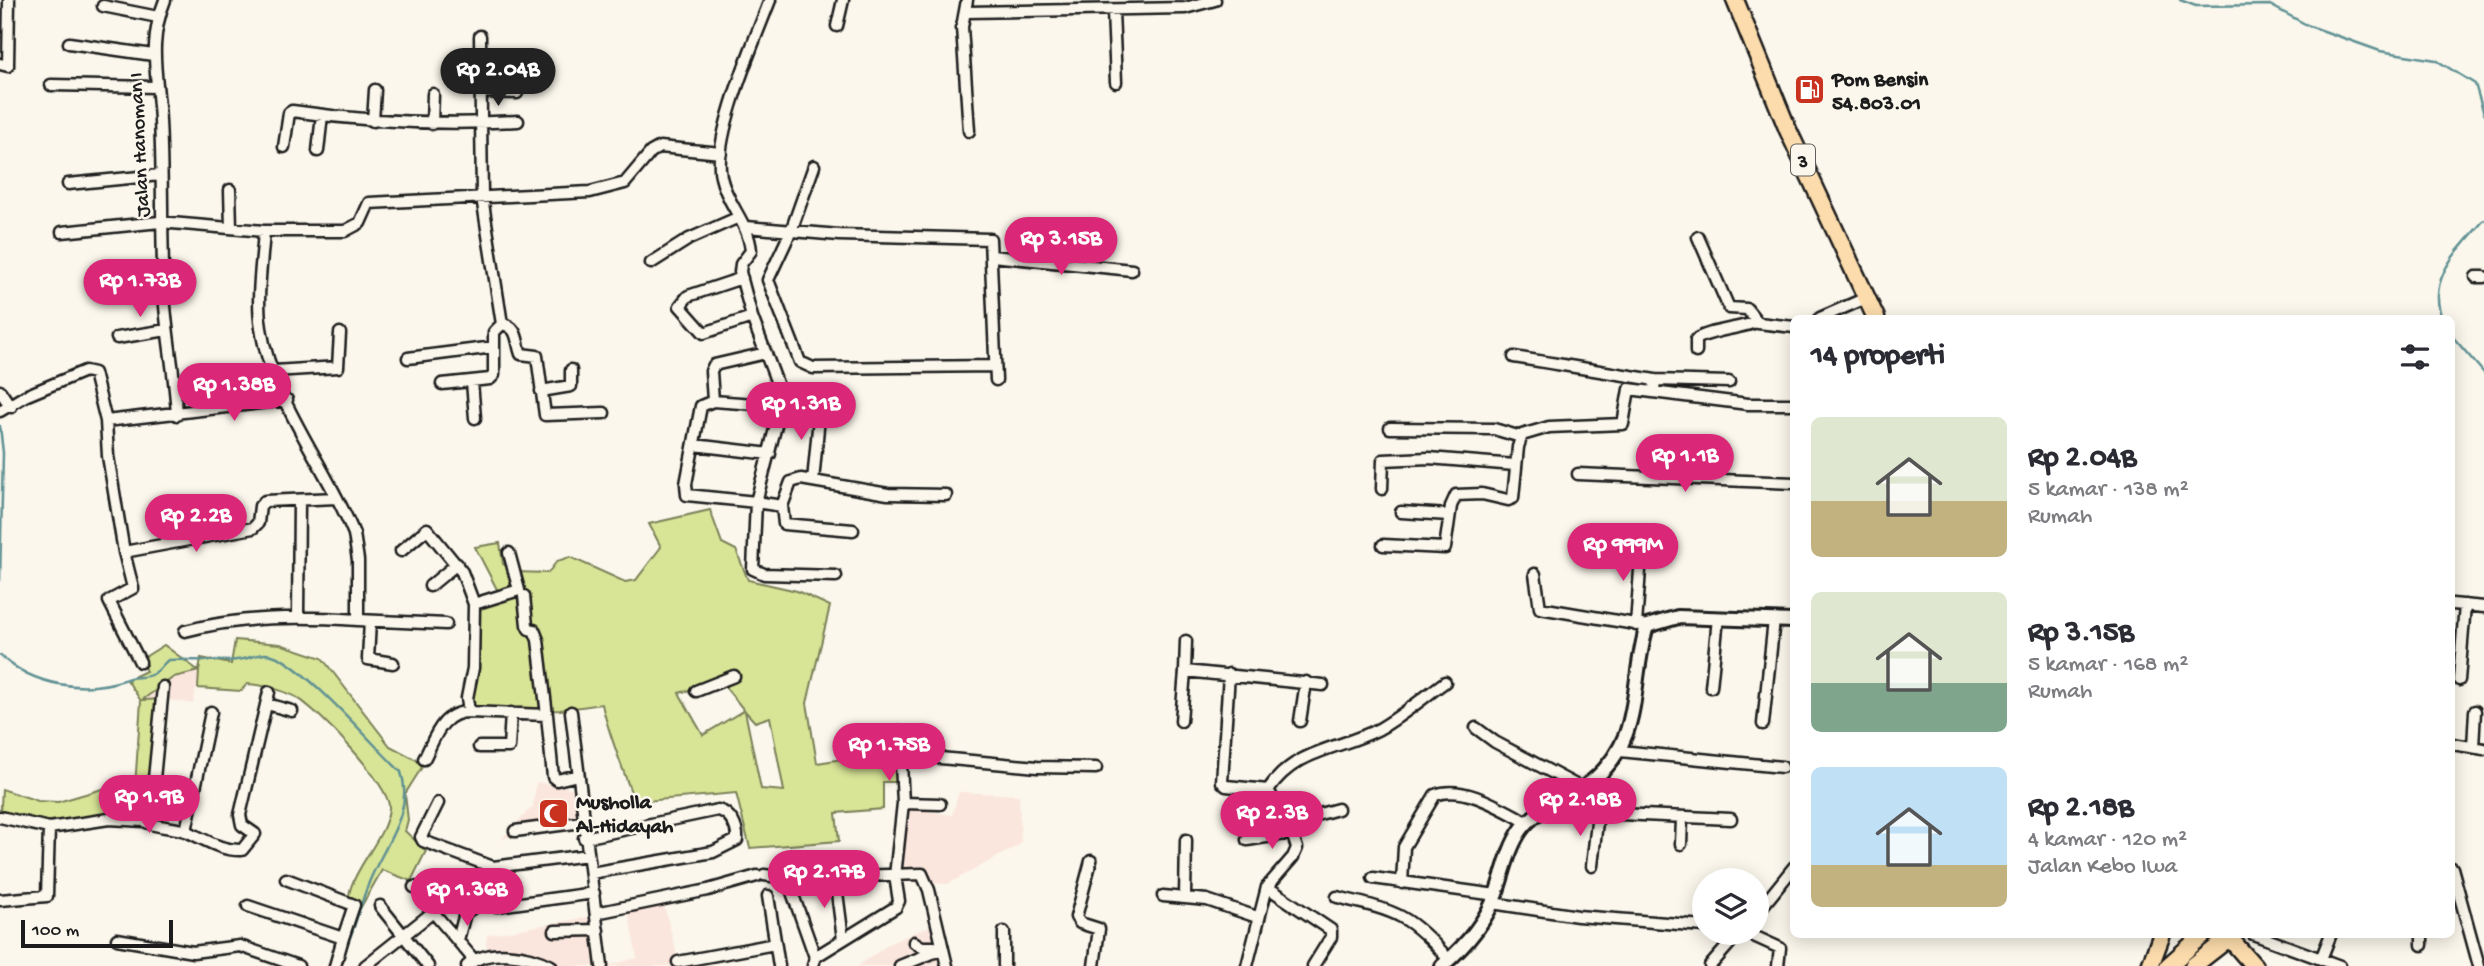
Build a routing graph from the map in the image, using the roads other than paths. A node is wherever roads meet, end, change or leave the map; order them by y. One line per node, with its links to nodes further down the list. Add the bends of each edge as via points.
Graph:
1 (9, 0): 16 (street, via 8,66)
2 (165, 0): 11 (street, Jalan Hanoman I)
3 (770, 0): 32 (street, via 730,110)
4 (843, 0): 12 (street)
5 (967, 0): 10 (street)
6 (1215, 0): 9 (street, via 1185,8)
7 (1735, 0): 50 (highway, 3, via 1788,130)
8 (103, 5): 11 (street)
9 (1113, 11): 10 (street); 17 (street)
10 (967, 12): 29 (street, via 962,27)
11 (158, 18): 15 (street, Jalan Hanoman I)
12 (836, 26)
13 (480, 36): 21 (street)
14 (69, 43): 15 (street)
15 (153, 55): 19 (street, Jalan Hanoman I)
16 (0, 64)
17 (1116, 82)
18 (51, 85): 19 (street)
19 (157, 87): 34 (street, Jalan Hanoman I)
20 (375, 90): 25 (street)
21 (480, 92): 22 (street); 27 (street)
22 (517, 93)
23 (433, 94): 28 (street)
24 (322, 115): 25 (street); 30 (street, via 290,111); 31 (street)
25 (373, 121): 28 (street)
26 (518, 121): 27 (street)
27 (480, 123): 28 (street); 37 (street)
28 (432, 124)
29 (969, 131)
30 (284, 147)
31 (318, 151)
32 (721, 153): 37 (street, via 660,146 618,187); 38 (street, via 721,179)
33 (814, 166): 43 (street)
34 (160, 175): 35 (street); 39 (street, Jalan Hanoman I)
35 (68, 184)
36 (230, 190): 41 (street)
37 (482, 197): 42 (street, via 369,203 352,230); 55 (street)
38 (739, 217): 40 (street); 47 (street, via 689,239)
39 (160, 222): 41 (street); 44 (street); 57 (street, Jalan Hanoman I)
40 (747, 227): 43 (street); 49 (street, via 751,251 741,264)
41 (231, 228): 42 (street)
42 (264, 230): 67 (street, via 259,312)
43 (791, 231): 46 (street, via 985,238 992,242); 65 (street, via 768,284 804,365 902,370)
44 (62, 232)
45 (1698, 237): 54 (street, via 1729,308 1747,309)
46 (992, 256): 48 (street); 65 (street)
47 (651, 263)
48 (1132, 270)
49 (742, 278): 53 (street); 53 (street, via 688,296 680,306 704,333)
50 (1866, 298): 51 (street); 52 (highway, 3)
51 (1827, 315)
52 (1874, 315)
53 (752, 317): 62 (street)
54 (1756, 322): 56 (street); 61 (street, via 1729,332 1704,334 1696,340)
55 (502, 324): 60 (street, via 494,332); 74 (street, via 517,334 521,354 537,356)
56 (1790, 326)
57 (167, 330): 59 (street); 82 (street, Jalan Hanoman I)
58 (340, 333): 67 (street, via 338,367)
59 (117, 338)
60 (494, 346): 64 (street); 69 (street, via 495,375)
61 (1696, 352)
62 (766, 353): 76 (street, via 714,365); 78 (street)
63 (1514, 357): 72 (street)
64 (408, 358)
65 (995, 366): 68 (street)
66 (571, 370): 74 (street, via 571,386)
67 (274, 372): 75 (street)
68 (996, 380)
69 (472, 382): 71 (street); 83 (street)
70 (1729, 383): 72 (street)
71 (442, 384)
72 (1655, 385): 77 (street, via 1748,404); 86 (street, via 1629,389 1623,424 1549,427)
73 (0, 391): 80 (street)
74 (541, 391): 81 (street, via 548,416)
75 (287, 400): 82 (street); 95 (street)
76 (713, 401): 78 (street); 87 (street, via 701,406)
77 (1790, 404)
78 (781, 406): 88 (street)
79 (820, 407): 91 (street)
80 (6, 409): 84 (street, via 25,396 92,371)
81 (604, 412)
82 (177, 415): 84 (street)
83 (475, 418)
84 (106, 421): 105 (street)
85 (1390, 428): 86 (street, via 1494,429)
86 (1521, 437): 89 (street)
87 (694, 445): 88 (street); 97 (street, via 687,495)
88 (769, 454): 97 (street)
89 (1515, 465): 93 (street, via 1429,458 1383,460); 100 (street, via 1513,498 1461,493 1454,498)
90 (1578, 474): 92 (street)
91 (813, 481): 94 (street, via 888,494); 98 (street, via 791,482)
92 (1790, 483)
93 (1382, 489)
94 (946, 495)
95 (337, 498): 96 (street); 118 (street, via 357,546)
96 (299, 501): 105 (street, via 261,503 253,528); 116 (street)
97 (756, 502): 98 (street); 109 (street, via 753,569 764,574)
98 (782, 506): 101 (street, via 784,524)
99 (1401, 512): 100 (street)
100 (1449, 515): 103 (street, via 1445,548)
101 (853, 530)
102 (1643, 542): 123 (street)
103 (1383, 545)
104 (401, 551): 107 (street, via 427,529)
105 (124, 552): 126 (street, via 133,588 109,601)
106 (509, 553): 112 (street, via 518,591)
107 (457, 564): 110 (street); 112 (street)
108 (1535, 574): 123 (street, via 1540,608)
109 (836, 576)
110 (430, 586)
111 (524, 596): 146 (street, via 527,625 538,640)
112 (474, 604): 143 (street)
113 (2455, 604): 114 (street)
114 (2465, 605): 115 (street); 131 (street)
115 (2484, 607)
116 (298, 616): 118 (street); 124 (street)
117 (1718, 618): 119 (street); 123 (street, via 1678,617); 136 (street)
118 (358, 620): 120 (street)
119 (1774, 620): 121 (street); 149 (street)
120 (370, 621): 122 (street); 127 (street, via 368,659)
121 (1790, 621)
122 (446, 624)
123 (1642, 625): 155 (street, via 1631,721)
124 (185, 631)
125 (1186, 641): 128 (street)
126 (140, 662)
127 (393, 663)
128 (1185, 671): 129 (street); 148 (street)
129 (1229, 674): 133 (street); 163 (street, via 1222,782)
130 (734, 676): 137 (street)
131 (2459, 680)
132 (1445, 681): 163 (street, via 1377,730 1297,760)
133 (1306, 682): 134 (street); 147 (street)
134 (1323, 685)
135 (163, 687): 173 (street, via 153,789)
136 (1711, 687)
137 (696, 691)
138 (269, 692): 139 (street)
139 (267, 704): 140 (street); 178 (street, via 240,821 255,837 242,850 234,850)
140 (292, 711)
141 (2475, 711): 156 (street)
142 (211, 712): 178 (street)
143 (469, 712): 145 (street); 157 (street, via 444,721)
144 (571, 712): 161 (street)
145 (511, 713): 146 (street); 154 (street, via 509,747)
146 (547, 715): 161 (street, via 552,777)
147 (1300, 720)
148 (1181, 721)
149 (1763, 724)
150 (1476, 728): 162 (street)
151 (900, 732): 158 (street)
152 (849, 736): 158 (street, via 877,737 890,757)
153 (2455, 745): 156 (street)
154 (479, 747)
155 (1620, 751): 159 (street); 162 (street)
156 (2480, 751)
157 (424, 759)
158 (905, 759): 160 (street); 166 (street)
159 (1782, 767)
160 (1096, 768)
161 (579, 775): 174 (street)
162 (1583, 789): 164 (street)
163 (1268, 790): 177 (street)
164 (1572, 797): 169 (street); 175 (street)
165 (438, 803): 184 (street, via 422,839 493,867)
166 (903, 803): 167 (street); 189 (street)
167 (940, 804)
168 (1338, 809): 177 (street)
169 (1598, 813): 171 (street); 186 (street)
170 (0, 817): 176 (street)
171 (1682, 819): 172 (street); 183 (street)
172 (1731, 819)
173 (144, 821): 176 (street, via 109,819); 178 (street)
174 (582, 822): 179 (street); 180 (street)
175 (1527, 822): 195 (street, via 1467,795 1435,795 1404,847); 205 (street, via 1509,853)
176 (49, 828): 206 (street, via 47,896)
177 (1289, 828): 182 (street); 197 (street, via 1296,853)
178 (186, 831)
179 (515, 831)
180 (584, 838): 184 (street); 188 (street, via 718,810 730,817 738,833 737,841 713,852)
181 (1186, 840): 202 (street)
182 (1247, 840)
183 (1681, 844)
184 (588, 855): 188 (street)
185 (1091, 860): 249 (street, via 1076,917 1099,929)
186 (1592, 866)
187 (1790, 872): 204 (street)
188 (591, 873): 199 (street)
189 (895, 876): 190 (street); 226 (street, via 898,905); 232 (street, via 922,874)
190 (835, 877): 191 (street); 226 (street)
191 (787, 878): 210 (street, via 761,875); 235 (street)
192 (1373, 878): 195 (street)
193 (286, 879): 218 (street, via 354,905)
194 (2455, 879): 259 (street)
195 (1402, 883): 205 (street)
196 (414, 887): 198 (street)
197 (1267, 887): 212 (street); 251 (street, via 1331,930)
198 (425, 891): 207 (street); 211 (street)
199 (594, 893): 207 (street, via 508,905); 210 (street)
200 (768, 896): 230 (street)
201 (1163, 896): 202 (street)
202 (1185, 896): 212 (street)
203 (1337, 897): 238 (street, via 1385,909 1416,924)
204 (1769, 898)
205 (1494, 899): 213 (street, via 1592,917); 238 (street)
206 (0, 900)
207 (478, 904): 227 (street, via 465,913)
208 (248, 906): 218 (street)
209 (380, 906): 217 (street)
210 (596, 912): 214 (street)
211 (435, 914): 217 (street); 227 (street)
212 (1257, 918): 250 (street)
213 (1692, 925)
214 (598, 930): 215 (street); 244 (street)
215 (555, 931)
216 (1004, 932): 248 (street)
217 (402, 934): 239 (street); 242 (street)
218 (343, 938): 241 (street)
219 (2160, 938): 254 (highway)
220 (2200, 938): 255 (highway)
221 (2225, 938): 256 (highway)
222 (2229, 938): 257 (highway)
223 (2264, 938): 233 (street)
224 (2330, 938): 233 (street)
225 (117, 939): 240 (street, via 193,952 240,946)
226 (843, 939): 235 (street)
227 (458, 940): 237 (street)
228 (914, 942): 232 (street, via 929,949)
229 (1769, 943): 253 (street, via 1780,948)
230 (775, 944): 236 (street); 245 (street)
231 (1728, 945): 252 (street)
232 (942, 947): 246 (street); 247 (street)
233 (2322, 959): 258 (street)
234 (517, 961): 237 (street, via 494,955); 243 (street)
235 (814, 961)
236 (678, 962)
237 (471, 963)
238 (1446, 963)
239 (371, 964)
240 (298, 966)
241 (335, 966)
242 (428, 966)
243 (551, 966)
244 (602, 966)
245 (779, 966)
246 (900, 966)
247 (947, 966)
248 (1004, 966)
249 (1094, 966)
250 (1247, 966)
251 (1313, 966)
252 (1710, 966)
253 (1778, 966)
254 (2150, 966)
255 (2168, 966)
256 (2193, 966)
257 (2254, 966)
258 (2340, 966)
259 (2479, 966)

